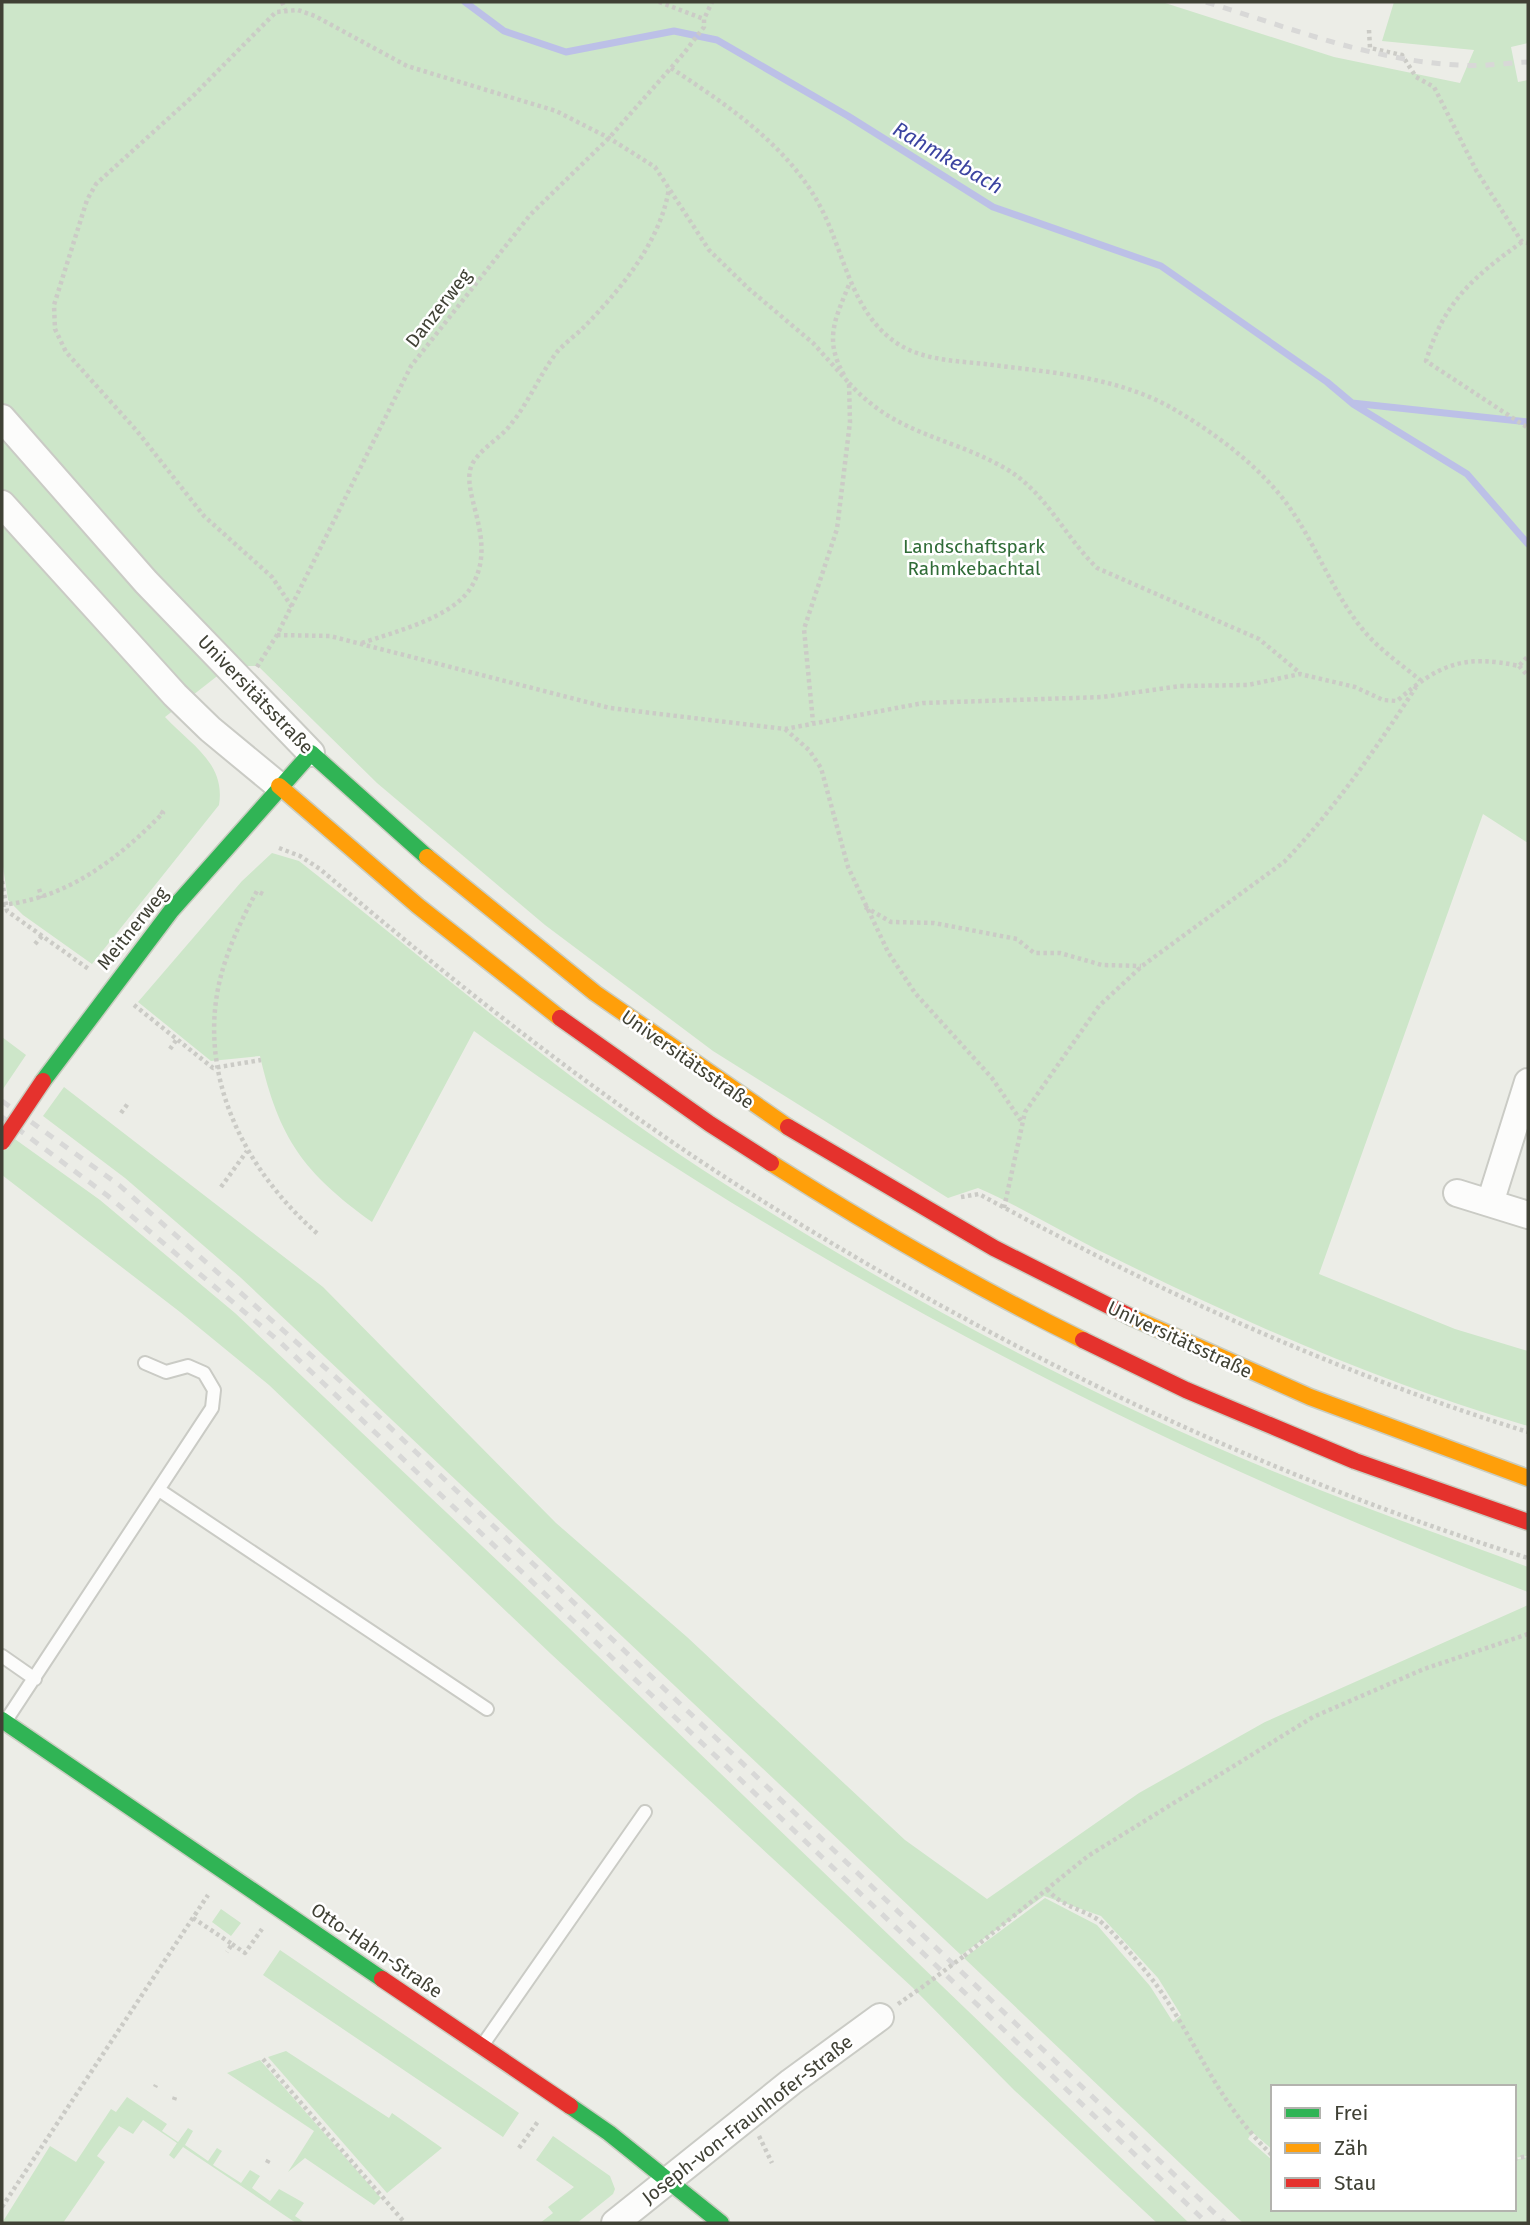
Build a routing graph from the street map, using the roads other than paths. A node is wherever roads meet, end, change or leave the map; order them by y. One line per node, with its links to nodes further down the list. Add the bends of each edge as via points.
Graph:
1 (2, 418): 3 (street, Universitätsstraße, via 146,582)
2 (2, 504): 4 (street, via 175,695)
3 (311, 753): 4 (street, Meitnerweg); 11 (street, Universitätsstraße, via 556,963 692,1064 875,1181 1181,1342 1391,1430)
4 (279, 786): 6 (street, Meitnerweg, bridge, via 132,960); 13 (street, via 412,905 683,1109 939,1267 1105,1352 1323,1449)
5 (1528, 1082): 8 (street)
6 (2, 1142)
7 (1457, 1193): 8 (street)
8 (1490, 1203): 9 (street)
9 (1528, 1214)
10 (145, 1363): 12 (lane, via 166,1372 188,1366 196,1369 211,1381 214,1390 212,1408)
11 (1528, 1478)
12 (159, 1490): 15 (lane); 16 (lane)
13 (1528, 1522)
14 (2, 1656): 15 (lane)
15 (35, 1679): 17 (lane)
16 (487, 1709)
17 (3, 1721): 20 (street, Otto-Hahn-Straße)
18 (646, 1812): 20 (lane)
19 (880, 2017): 21 (street, Joseph-von-Fraunhofer-Straße)
20 (482, 2046): 21 (street, Otto-Hahn-Straße)
21 (670, 2179): 22 (street, Joseph-von-Fraunhofer-Straße); 23 (street, Otto-Hahn-Straße)
22 (615, 2223)
23 (721, 2223)

